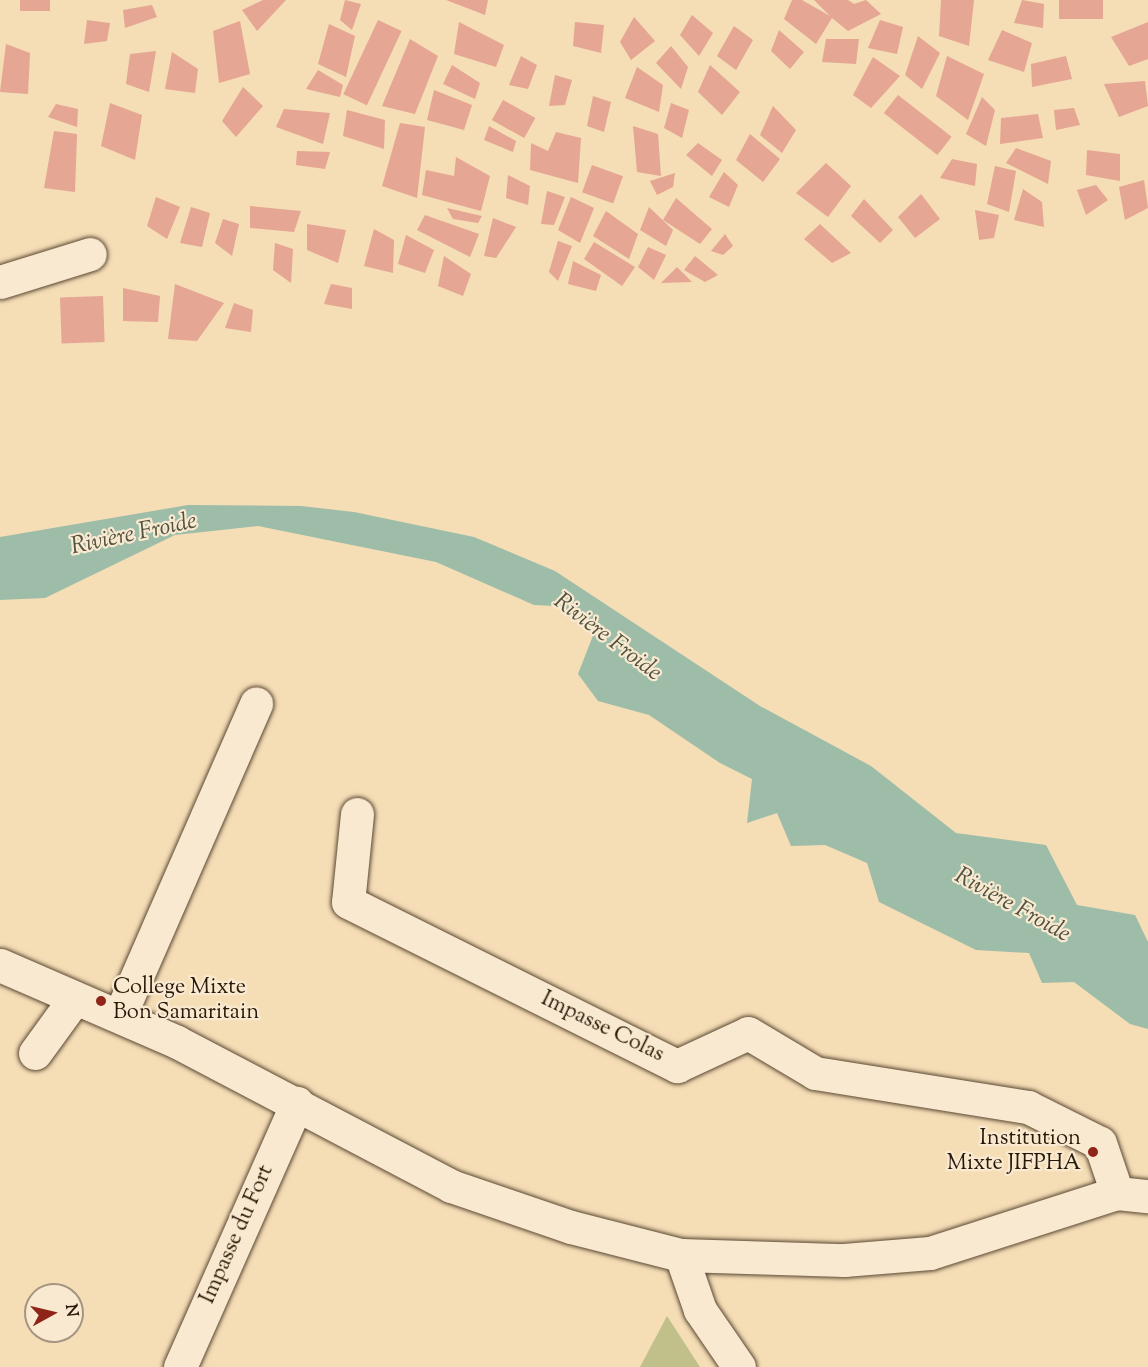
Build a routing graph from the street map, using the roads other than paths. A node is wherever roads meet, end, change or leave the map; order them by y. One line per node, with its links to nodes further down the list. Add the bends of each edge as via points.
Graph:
1 (90, 254): 2 (street)
2 (0, 282)
3 (256, 703): 7 (street)
4 (357, 814): 10 (street, Impasse Colas, via 348,902 677,1065 748,1033 815,1073 1028,1107 1100,1143)
5 (0, 965): 6 (street)
6 (75, 998): 7 (street); 8 (street)
7 (120, 1015): 9 (street)
8 (35, 1053)
9 (297, 1103): 11 (street, via 387,1155 501,1206); 12 (street, Impasse du Fort)
10 (1132, 1195): 11 (street, via 930,1253 844,1260)
11 (681, 1255): 13 (street, via 700,1310)
12 (180, 1367)
13 (739, 1367)

